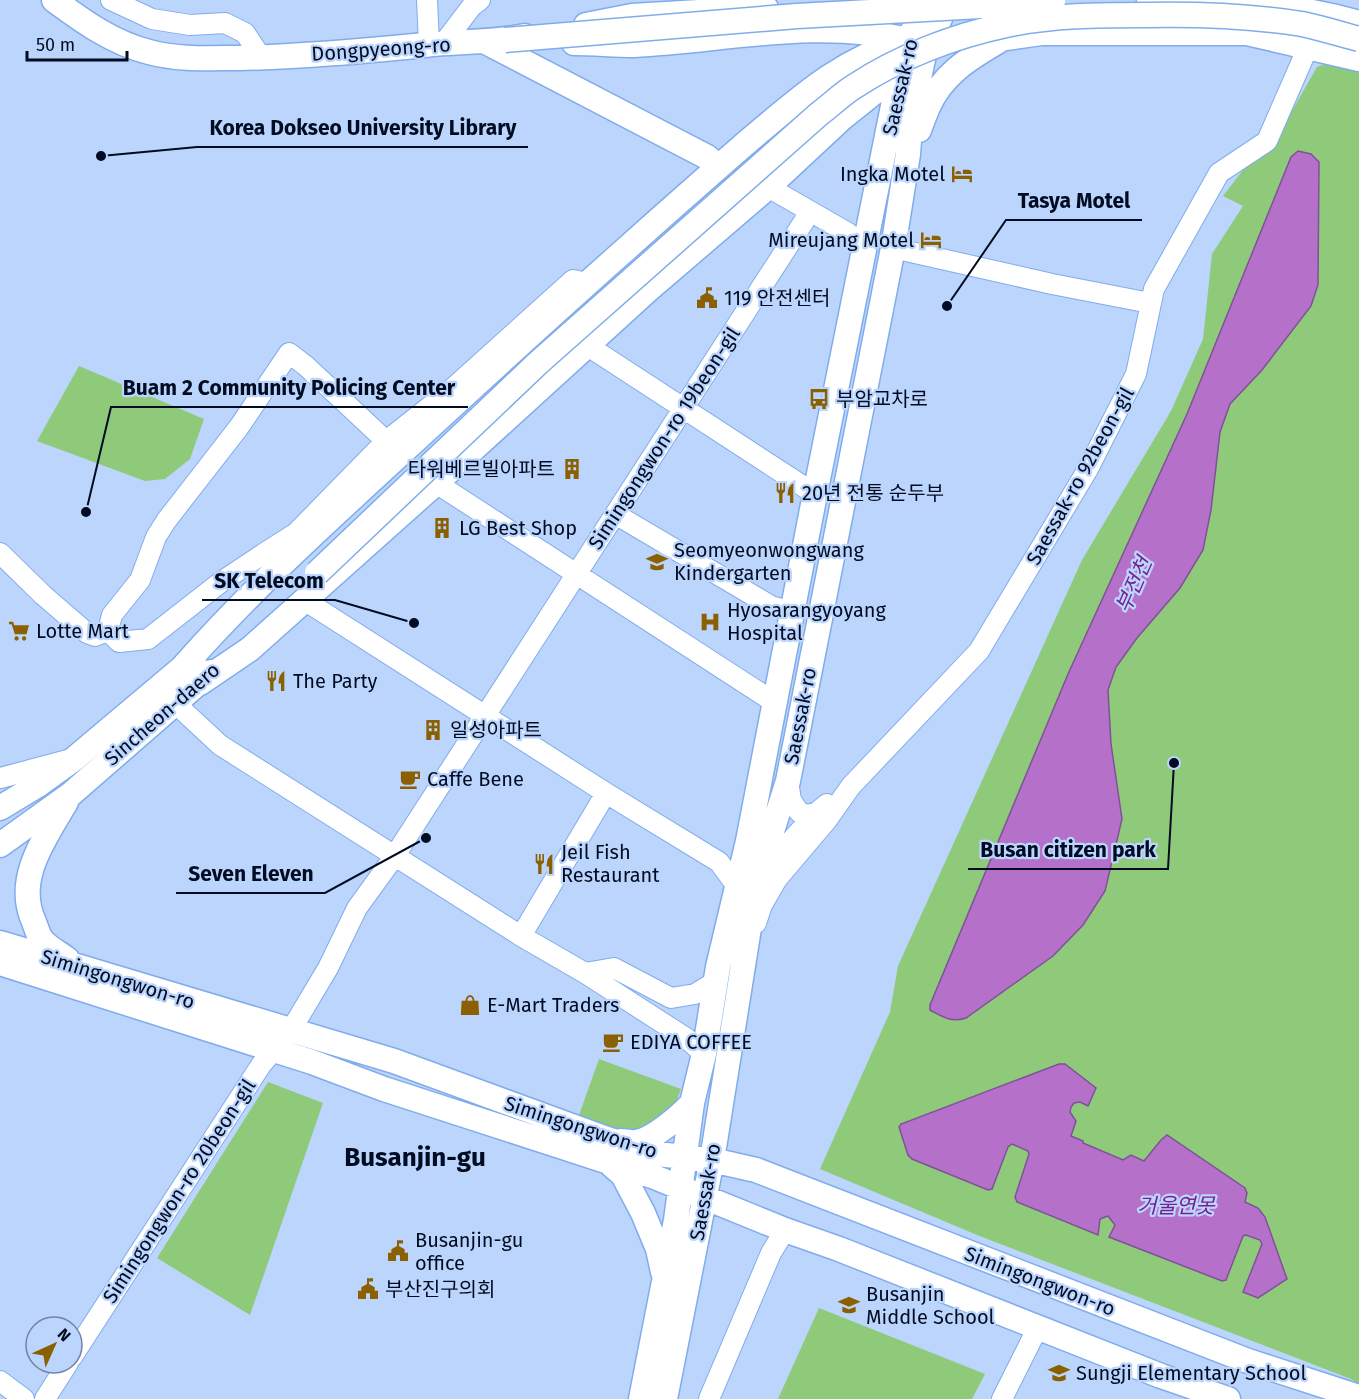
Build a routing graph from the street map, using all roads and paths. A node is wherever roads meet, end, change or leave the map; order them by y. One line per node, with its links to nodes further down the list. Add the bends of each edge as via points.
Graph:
1 (54, 0): 21 (main road, Dongpyeong-ro, via 98,31 151,53 188,59)
2 (111, 0): 21 (street, via 152,19 190,25 225,23 245,33)
3 (427, 0): 18 (street)
4 (480, 0): 18 (street)
5 (978, 0): 9 (main road, Dongpyeong-ro)
6 (1104, 0): 10 (main road)
7 (1149, 0): 14 (main road, via 1255,4)
8 (1332, 0): 13 (main road)
9 (939, 2): 11 (main road, Dongpyeong-ro); 20 (main road, Saessak-ro)
10 (1053, 2): 17 (main road, bridge, via 797,16); 40 (main road, bridge, via 975,18 928,34 864,65 825,92 569,318)
11 (836, 3): 12 (main road, Dongpyeong-ro)
12 (720, 5): 17 (main road, Dongpyeong-ro, via 632,16)
13 (1359, 8)
14 (1359, 23)
15 (1005, 38): 19 (main road, via 1088,32 1248,33); 20 (main road, via 950,47); 24 (main road, via 959,65 942,83 928,105)
16 (1359, 39): 40 (main road, bridge, via 1247,17 1096,15 1006,25 949,42 886,69 854,87 788,141)
17 (495, 41): 18 (main road, Dongpyeong-ro); 20 (main road, via 633,45 851,30 885,34); 25 (main road, via 707,157)
18 (436, 44): 21 (main road, Dongpyeong-ro)
19 (1308, 46): 22 (main road); 31 (street, Saessak-ro 92beon-gil, via 1266,141 1219,172)
20 (916, 47): 23 (main road); 24 (main road, Saessak-ro); 25 (main road, via 877,50 851,62 814,85)
21 (261, 57)
22 (1359, 59)
23 (900, 71): 26 (main road); 28 (main road, Saessak-ro)
24 (908, 154): 29 (main road, Saessak-ro)
25 (718, 167): 30 (main road)
26 (768, 187): 27 (street); 32 (main road)
27 (810, 212): 28 (street); 33 (street, Simingongwon-ro 19beon-gil)
28 (865, 247): 36 (main road, Saessak-ro)
29 (893, 248): 31 (street); 51 (main road, Saessak-ro)
30 (587, 283): 34 (street, via 573,280 452,389); 39 (main road)
31 (1150, 303): 53 (street, Saessak-ro 92beon-gil, via 1136,374 1088,469 979,651)
32 (588, 346): 33 (street); 35 (main road)
33 (683, 408): 36 (street); 37 (street, Simingongwon-ro 19beon-gil)
34 (386, 441): 39 (street); 44 (street, via 289,353 239,427 166,521 140,580 112,615)
35 (436, 483): 41 (street); 42 (main road)
36 (815, 494): 43 (main road, Saessak-ro)
37 (615, 514): 41 (street, Simingongwon-ro 19beon-gil); 43 (street, via 771,606)
38 (0, 553): 44 (street, via 87,633 95,636)
39 (270, 561): 44 (street, via 221,582 148,639 119,642); 45 (main road, via 225,620)
40 (310, 569): 45 (main road, Sincheon-daero)
41 (577, 574): 46 (street); 48 (street, Simingongwon-ro 19beon-gil)
42 (304, 600): 45 (main road, via 250,649); 48 (street)
43 (792, 612): 46 (main road, Saessak-ro)
44 (108, 631)
45 (191, 675): 47 (main road, Sincheon-daero); 49 (main road, Sincheon-daero)
46 (774, 702): 61 (main road, Saessak-ro, via 748,841)
47 (176, 704): 55 (main road, Sincheon-daero); 60 (street, via 219,745)
48 (485, 716): 54 (street); 60 (street, Simingongwon-ro 19beon-gil)
49 (74, 759): 50 (street); 52 (main road, Sincheon-daero)
50 (0, 778)
51 (788, 781): 58 (street, via 791,800 799,812); 61 (main road, Saessak-ro)
52 (38, 785): 56 (main road); 57 (main road, Sincheon-daero)
53 (851, 786): 58 (street, Saessak-ro 92beon-gil); 66 (street, Saessak-ro 92beon-gil, via 777,879 762,905)
54 (606, 793): 61 (street); 62 (street)
55 (71, 794): 59 (main road, Sincheon-daero); 65 (main road, via 37,852 29,874 27,897 42,939)
56 (0, 799)
57 (0, 808)
58 (817, 812): 61 (street, Saessak-ro 92beon-gil)
59 (0, 845)
60 (394, 857): 62 (street); 71 (street, Simingongwon-ro 19beon-gil, via 357,908 328,969)
61 (747, 881): 66 (main road, Saessak-ro); 70 (main road, Saessak-ro)
62 (521, 936): 69 (street)
63 (0, 943): 65 (main road, Simingongwon-ro)
64 (0, 963): 68 (main road, Simingongwon-ro)
65 (75, 966): 71 (main road, Simingongwon-ro)
66 (741, 969): 77 (main road, Saessak-ro)
67 (0, 972): 68 (main road)
68 (28, 972): 72 (main road, Simingongwon-ro)
69 (585, 973): 70 (street, via 614,968 671,998 695,994); 73 (street, via 686,1038)
70 (715, 982): 73 (main road, Saessak-ro)
71 (291, 1030): 72 (street, Simingongwon-ro 20beon-gil); 75 (main road, Simingongwon-ro, via 394,1062)
72 (276, 1050): 75 (main road, Simingongwon-ro, via 384,1089); 83 (street, Simingongwon-ro 20beon-gil, via 261,1065)
73 (704, 1054): 74 (main road, Saessak-ro)
74 (692, 1103): 75 (main road, via 662,1130 637,1142); 76 (main road, Saessak-ro)
75 (606, 1149): 76 (main road, Simingongwon-ro); 78 (main road, Simingongwon-ro); 81 (main road, via 643,1213)
76 (684, 1157): 77 (main road, Simingongwon-ro); 78 (main road, Saessak-ro)
77 (712, 1160): 79 (main road, Saessak-ro); 86 (main road, Simingongwon-ro, via 756,1170 1248,1361)
78 (681, 1189): 79 (main road, Simingongwon-ro); 81 (main road, Saessak-ro)
79 (704, 1199): 80 (main road, Simingongwon-ro); 90 (main road, Saessak-ro)
80 (785, 1230): 82 (main road, Simingongwon-ro); 91 (street, via 771,1253)
81 (664, 1277): 89 (main road, Saessak-ro)
82 (1038, 1328): 92 (street); 93 (main road, Simingongwon-ro)
83 (84, 1338)
84 (60, 1375): 88 (street)
85 (0, 1381): 87 (street)
86 (1359, 1397)
87 (24, 1399)
88 (45, 1399)
89 (641, 1399)
90 (665, 1399)
91 (709, 1399)
92 (1002, 1399)
93 (1228, 1399)

